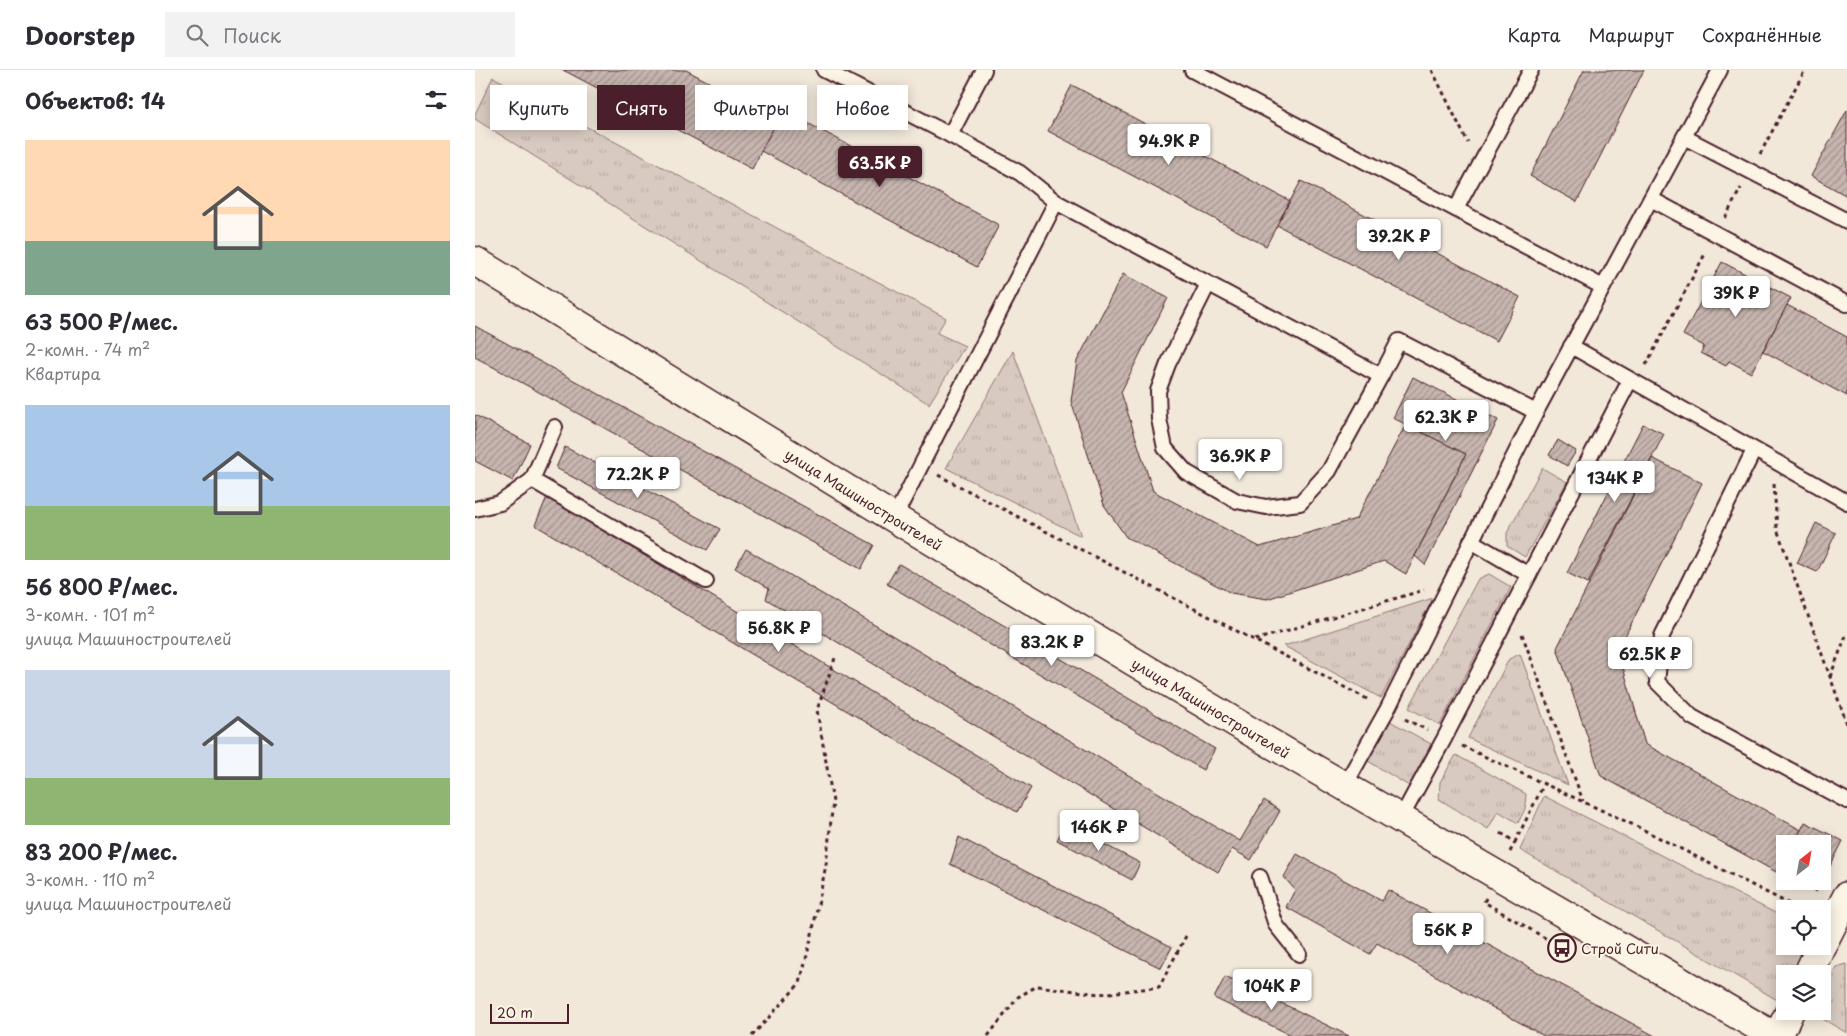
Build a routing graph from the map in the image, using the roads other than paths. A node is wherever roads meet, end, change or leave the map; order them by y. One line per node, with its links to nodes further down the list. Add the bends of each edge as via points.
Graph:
1 (824, 70): 6 (lane)
2 (984, 70): 6 (lane)
3 (1191, 70): 10 (lane)
4 (1531, 70): 10 (lane)
5 (1720, 70): 7 (lane)
6 (951, 135): 9 (lane, via 1021,173)
7 (1684, 137): 8 (lane); 11 (lane)
8 (1651, 199): 14 (lane); 15 (lane)
9 (1056, 202): 13 (lane); 25 (lane)
10 (1456, 209): 14 (lane)
11 (1847, 221)
12 (475, 262): 25 (main road, улица Машиностроителей)
13 (1208, 284): 17 (lane); 17 (lane, via 1158,391 1159,419 1165,448 1186,472 1237,501 1266,507 1300,503 1329,471)
14 (1603, 287): 16 (lane)
15 (1847, 304)
16 (1571, 346): 18 (lane); 19 (lane)
17 (1381, 376): 19 (lane, via 1399,341)
18 (1633, 382): 21 (lane); 27 (lane)
19 (1536, 412): 26 (lane)
20 (555, 427): 22 (lane)
21 (1754, 450): 23 (lane); 30 (lane, via 1662,636 1657,682 1692,717)
22 (532, 480): 24 (lane, via 501,503); 28 (lane)
23 (1847, 502)
24 (475, 509)
25 (894, 518): 29 (main road, улица Машиностроителей)
26 (1471, 541): 27 (lane); 29 (lane, via 1387,710)
27 (1529, 575): 31 (lane)
28 (705, 580)
29 (1345, 785): 31 (main road, улица Машиностроителей)
30 (1847, 801)
31 (1401, 818): 37 (main road, улица Машиностроителей)
32 (1260, 878): 35 (lane, via 1277,925)
33 (1847, 896): 34 (main road)
34 (1831, 927)
35 (1299, 954)
36 (1786, 1020): 38 (main road)
37 (1774, 1036)
38 (1778, 1036)

